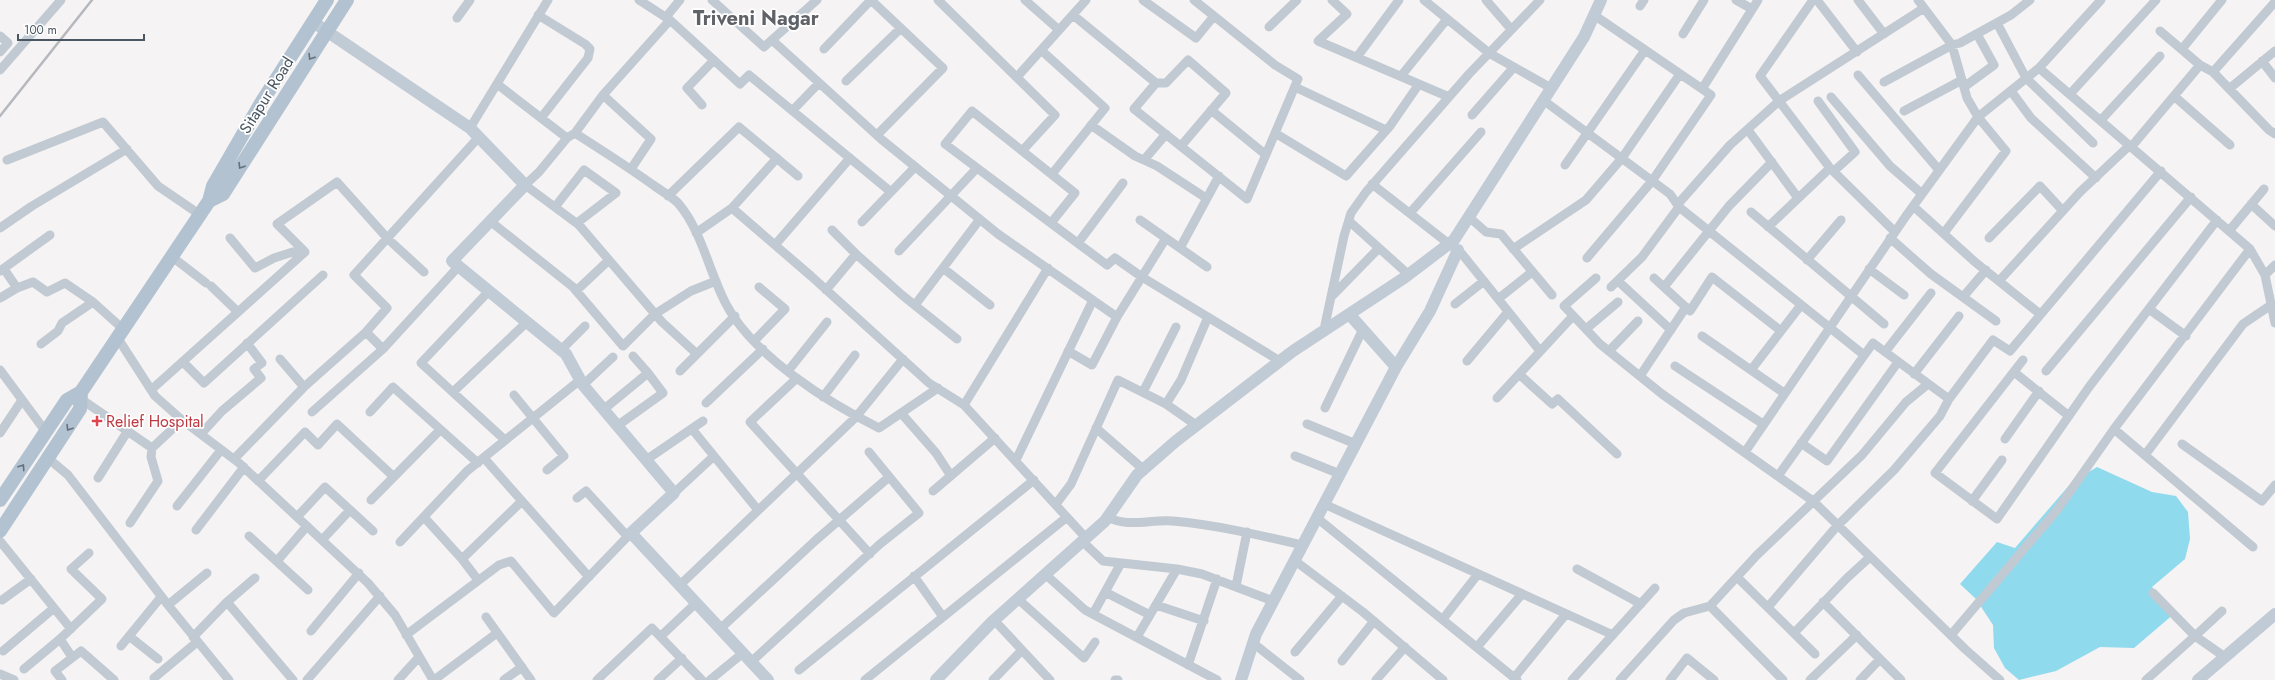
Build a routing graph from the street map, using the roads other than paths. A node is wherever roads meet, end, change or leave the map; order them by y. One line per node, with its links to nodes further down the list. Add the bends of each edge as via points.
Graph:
1 (327, 0): 45 (main road, Sitapur Road)
2 (347, 0): 51 (main road, Sitapur Road)
3 (470, 0): 42 (street)
4 (548, 0): 38 (street)
5 (639, 0): 43 (street)
6 (680, 0): 43 (street)
7 (712, 0): 57 (street, via 764,47)
8 (817, 0): 57 (street)
9 (871, 0): 48 (street); 59 (street)
10 (938, 0): 79 (street)
11 (1025, 0): 50 (street)
12 (1086, 0): 39 (street)
13 (1143, 0): 41 (street, via 1196,38)
14 (1194, 0): 41 (street)
15 (1297, 0): 47 (street)
16 (1332, 0): 68 (street, via 1347,14 1318,41)
17 (1399, 0): 68 (street)
18 (1424, 0): 44 (street)
19 (1486, 0): 49 (street)
20 (1540, 0): 49 (street)
21 (1601, 0): 40 (street)
22 (1704, 0): 53 (street)
23 (1736, 0): 37 (street)
24 (1758, 0): 37 (street)
25 (1813, 0): 100 (street, via 1760,76)
26 (1817, 0): 65 (street)
27 (1858, 0): 54 (street)
28 (1918, 0): 36 (street)
29 (2030, 0): 46 (street, via 2011,16)
30 (2101, 0): 73 (street)
31 (2156, 0): 94 (street)
32 (2222, 0): 62 (street)
33 (2272, 0): 35 (street)
34 (56, 2): 74 (street)
35 (2275, 2): 75 (street)
36 (1924, 8): 54 (street); 58 (street)
37 (1752, 10): 91 (street)
38 (538, 15): 86 (street); 108 (street, via 590,49 588,58)
39 (1073, 15): 50 (street); 87 (street)
40 (1594, 15): 61 (street); 90 (street, via 1584,37)
41 (1214, 16): 89 (street, via 1274,66 1298,79)
42 (457, 18)
43 (668, 18): 69 (street); 95 (street)
44 (1447, 19): 66 (street); 78 (street)
45 (313, 22): 51 (street); 159 (main road, Sitapur Road, via 261,103 217,179)
46 (1997, 23): 55 (street); 80 (street)
47 (1269, 27)
48 (901, 28): 82 (street); 120 (street, via 943,68)
49 (1511, 29): 66 (street)
50 (1059, 30): 60 (street)
51 (327, 31): 111 (street); 159 (main road, Sitapur Road, one-way to 159, via 223,194)
52 (2160, 31): 62 (street)
53 (1683, 34)
54 (1884, 34): 65 (street)
55 (1977, 34): 58 (street); 85 (street, via 1994,65)
56 (0, 36): 64 (street, via 8,43)
57 (772, 40): 84 (street)
58 (1952, 45): 83 (street); 85 (street)
59 (824, 49)
60 (1041, 50): 79 (street); 110 (street, via 1104,108)
61 (1645, 50): 76 (street); 118 (street)
62 (2182, 50): 71 (street)
63 (2275, 51): 70 (street)
64 (0, 52)
65 (1858, 52): 100 (street)
66 (1488, 53): 72 (street); 98 (street)
67 (2160, 56): 109 (street)
68 (1356, 57): 78 (street)
69 (714, 60): 102 (street, via 687,88); 103 (street, via 740,84 749,75)
70 (2262, 61): 81 (street); 92 (street)
71 (2200, 65): 75 (street); 97 (street)
72 (1514, 67): 90 (street); 106 (street)
73 (2039, 68): 80 (street); 94 (street)
74 (0, 70)
75 (2213, 72): 92 (street)
76 (1680, 74): 91 (street); 132 (street)
77 (1858, 75): 141 (street)
78 (1401, 76): 88 (street)
79 (1017, 77): 128 (street, via 1055,115)
80 (2026, 78): 93 (street); 123 (street)
81 (2275, 78)
82 (846, 81)
83 (1884, 82)
84 (819, 83): 103 (street); 120 (street)
85 (1963, 83): 105 (street); 107 (street, via 1967,98)
86 (497, 84): 108 (street); 111 (street)
87 (1156, 84): 104 (street, via 1166,83 1188,60 1226,93); 117 (street, via 1134,108)
88 (1419, 84): 98 (street); 112 (street)
89 (1294, 87): 112 (street); 116 (street)
90 (1551, 88): 99 (street)
91 (1702, 89): 147 (street, via 1710,95)
92 (2229, 89): 119 (street)
93 (2011, 91): 107 (street); 146 (street, via 2032,118)
94 (2070, 94): 109 (street)
95 (603, 95): 115 (street); 139 (street, via 651,139)
96 (1831, 96): 153 (street, via 1890,166)
97 (2174, 96): 124 (street); 126 (street)
98 (1449, 97): 149 (street)
99 (1543, 100): 118 (street); 169 (street)
100 (1780, 101): 113 (street); 140 (street)
101 (1818, 101): 140 (street, via 1855,152)
102 (702, 105)
103 (793, 110): 131 (street)
104 (1211, 110): 125 (street); 129 (street)
105 (1904, 110)
106 (1472, 115)
107 (1978, 117): 141 (street); 186 (street, via 2006,151)
108 (541, 118): 122 (street)
109 (2100, 120): 126 (street)
110 (1091, 125): 134 (street); 143 (street)
111 (470, 128): 121 (street)
112 (1386, 130): 116 (street, via 1346,176)
113 (1748, 130): 135 (street); 161 (street, via 1730,145)
114 (1481, 132): 167 (street)
115 (575, 133): 122 (street); 139 (street)
116 (1275, 133): 129 (street)
117 (1166, 134): 125 (street); 134 (street)
118 (1589, 134): 132 (street); 136 (street)
119 (2275, 134)
120 (877, 135): 137 (street)
121 (478, 138): 150 (street); 192 (street)
122 (566, 138): 150 (street, via 539,172)
123 (2093, 143)
124 (2230, 144)
125 (1181, 146): 145 (street)
126 (2131, 146): 142 (street); 146 (street)
127 (127, 149): 133 (street, via 103,122); 168 (street, via 158,186); 181 (street)
128 (1022, 151): 138 (street, via 972,111 944,144); 143 (street)
129 (1266, 155): 145 (street, via 1247,199)
130 (777, 158): 144 (street); 154 (street, via 739,127); 164 (street)
131 (850, 158): 152 (street); 194 (street)
132 (1622, 158): 147 (street); 199 (street, via 1586,200)
133 (6, 160)
134 (1144, 160): 157 (street)
135 (1772, 162): 158 (street); 184 (street, via 1729,206)
136 (1565, 164)
137 (915, 167): 152 (street); 155 (street)
138 (977, 168): 155 (street); 178 (street)
139 (631, 169): 154 (street)
140 (1832, 170): 158 (street); 188 (street)
141 (1939, 170): 153 (street)
142 (2161, 171): 156 (street); 253 (street)
143 (1052, 174): 178 (street, via 1075,193)
144 (798, 176)
145 (1219, 176): 157 (street)
146 (2096, 178): 165 (street)
147 (1652, 181): 161 (street, via 1670,194); 204 (street)
148 (1123, 183): 193 (street)
149 (1372, 184): 167 (street); 175 (street, via 1351,213)
150 (525, 185): 163 (street); 174 (street)
151 (2264, 189): 160 (street)
152 (891, 192): 176 (street)
153 (1922, 194): 162 (street)
154 (668, 196): 185 (street, via 689,217)
155 (951, 196): 170 (street); 201 (street)
156 (2190, 197): 173 (street); 307 (street)
157 (1206, 198): 196 (street)
158 (1798, 198): 180 (street)
159 (209, 201): 168 (main road, Sitapur Road)
160 (2251, 204): 179 (street); 183 (street)
161 (1678, 206): 184 (street); 272 (street, via 1642,257 1614,284)
162 (1913, 206): 186 (street); 188 (street)
163 (555, 207): 177 (street); 177 (street, via 584,170 616,193)
164 (732, 208): 185 (street); 194 (street)
165 (2063, 211): 191 (street, via 2040,186); 225 (street)
166 (1751, 212): 180 (street)
167 (1410, 213): 195 (street)
168 (198, 214): 203 (main road, Sitapur Road)
169 (1468, 217): 195 (street); 199 (street, via 1486,232 1501,234)
170 (980, 219): 210 (street); 211 (street)
171 (1140, 220): 190 (street)
172 (1841, 220): 206 (street)
173 (2217, 220): 183 (street); 249 (street)
174 (490, 221): 208 (street, via 452,261); 231 (street)
175 (1349, 221): 197 (street); 236 (street)
176 (862, 222)
177 (577, 223): 205 (street)
178 (1051, 223): 193 (street)
179 (2275, 226)
180 (1768, 227): 206 (street)
181 (0, 228)
182 (832, 230): 202 (street)
183 (2229, 231): 200 (street)
184 (1710, 232): 227 (street); 247 (street)
185 (696, 233): 223 (street)
186 (1944, 233): 214 (street)
187 (50, 235): 213 (street)
188 (1893, 235): 212 (street); 237 (street, via 1931,274)
189 (230, 238): 198 (street, via 255,268 274,258)
190 (1166, 238): 196 (street); 220 (street)
191 (1989, 238)
192 (388, 239): 198 (street, via 337,182 277,224); 215 (street); 274 (street, via 354,275 387,308)
193 (1078, 243): 220 (street, via 1107,265 1115,258)
194 (775, 245): 229 (street)
195 (1454, 247): 218 (street); 224 (street); 302 (street, via 1430,311)
196 (1180, 248): 209 (street)
197 (1379, 248): 218 (street); 236 (street)
198 (302, 249): 250 (street, via 305,252)
199 (1513, 249): 216 (street)
200 (2250, 249): 219 (street); 277 (street)
201 (899, 251)
202 (856, 254): 229 (street); 246 (street)
203 (171, 256): 250 (street); 275 (main road, Sitapur Road)
204 (1587, 258)
205 (609, 260): 231 (street); 252 (street)
206 (1807, 260): 235 (street)
207 (2275, 265): 219 (street)
208 (459, 266): 230 (street); 283 (street)
209 (1207, 267)
210 (943, 268): 244 (street); 246 (street)
211 (1048, 268): 241 (street); 331 (street)
212 (1870, 269): 234 (street); 235 (street)
213 (2, 270): 228 (street)
214 (1986, 270): 225 (street); 237 (street)
215 (424, 272)
216 (1532, 272): 233 (street); 239 (street)
217 (323, 274): 280 (street)
218 (1409, 275): 254 (street)
219 (2265, 275): 240 (street)
220 (1142, 277): 258 (street); 259 (street)
221 (1596, 278): 256 (street, via 1564,306)
222 (1654, 278): 227 (street)
223 (716, 281): 252 (street, via 691,291); 255 (street, via 726,305)
224 (1484, 281): 239 (street); 245 (street)
225 (1999, 281): 253 (street)
226 (759, 287): 279 (street, via 785,309)
227 (1664, 287): 248 (street)
228 (17, 288): 238 (street); 242 (street, via 35,282 47,292 65,284)
229 (826, 290): 295 (street)
230 (489, 291): 262 (street); 320 (street, via 421,363)
231 (576, 291): 252 (street, via 623,346)
232 (1931, 293): 288 (street)
233 (1552, 295)
234 (1904, 295)
235 (1850, 296): 265 (street); 268 (street)
236 (1331, 297): 269 (street, via 1325,325)
237 (1963, 297): 261 (street)
238 (0, 298)
239 (1498, 299): 251 (street)
240 (2272, 299): 264 (street); 365 (street, via 2243,324)
241 (1093, 300): 258 (street); 285 (street)
242 (93, 302): 275 (street); 281 (street, via 62,323 58,331)
243 (1618, 302): 271 (street)
244 (990, 304)
245 (1455, 304)
246 (915, 305): 278 (street)
247 (1801, 305): 268 (street); 273 (street)
248 (1686, 307): 272 (street); 273 (street, via 1690,311 1712,277)
249 (2149, 309): 277 (street); 337 (street)
250 (238, 312): 299 (street)
251 (1508, 312): 286 (street); 298 (street)
252 (655, 314): 289 (street)
253 (2040, 314): 327 (street, via 2010,351 1993,340)
254 (1350, 315): 269 (street); 270 (street)
255 (735, 316): 279 (street); 289 (street)
256 (1573, 316): 271 (street); 286 (street)
257 (1959, 316): 311 (street)
258 (1117, 317): 285 (street, via 1092,365)
259 (1208, 317): 297 (street); 330 (street, via 1181,380)
260 (1638, 321): 287 (street)
261 (1996, 321)
262 (527, 322): 284 (street); 320 (street)
263 (827, 322): 306 (street)
264 (2275, 323)
265 (1884, 324)
266 (585, 326): 284 (street)
267 (1176, 327): 321 (street)
268 (1829, 328): 291 (street); 322 (street)
269 (1328, 329): 297 (street)
270 (1363, 329): 302 (street); 332 (street)
271 (1586, 329): 287 (street)
272 (1671, 330): 312 (street)
273 (1781, 331): 304 (street)
274 (366, 332): 283 (street); 316 (street)
275 (120, 333): 318 (street); 324 (main road, Sitapur Road)
276 (1702, 336): 304 (street)
277 (2186, 336): 348 (street)
278 (957, 339)
279 (754, 341): 282 (street)
280 (248, 343): 299 (street, via 204,383); 353 (street, via 262,362 254,369 261,378 222,411)
281 (41, 344)
282 (763, 348): 306 (street); 329 (street)
283 (383, 349): 334 (street)
284 (561, 350): 314 (street, via 566,354)
285 (1068, 351): 372 (street)
286 (1540, 351): 310 (street)
287 (1609, 352): 312 (street)
288 (1885, 352): 291 (street, via 1873,343); 300 (street)
289 (697, 354): 305 (street)
290 (855, 355): 325 (street)
291 (1864, 355): 357 (street)
292 (632, 356): 309 (street)
293 (613, 357): 314 (street)
294 (280, 359): 316 (street)
295 (903, 359): 317 (street); 339 (street)
296 (2023, 360): 308 (street)
297 (1280, 361): 344 (street)
298 (1467, 361)
299 (183, 362): 318 (street)
300 (1898, 362): 311 (street); 357 (street, via 1827,461)
301 (1675, 366): 343 (street)
302 (1396, 367): 358 (street)
303 (0, 370): 328 (street)
304 (1751, 370): 322 (street)
305 (680, 371)
306 (788, 371): 313 (street)
307 (2046, 371)
308 (2014, 372): 319 (street); 394 (street, via 1935,473)
309 (648, 373): 333 (street); 345 (street, via 663,393)
310 (1519, 374): 326 (street); 364 (street, via 1552,404 1558,399)
311 (1914, 374): 315 (street)
312 (1640, 376): 363 (street)
313 (798, 378): 325 (street); 377 (street, via 750,422)
314 (581, 383): 333 (street); 338 (street)
315 (1928, 384): 327 (street); 393 (street, via 1906,402 1862,455)
316 (304, 387): 369 (street)
317 (938, 388): 331 (street); 336 (street)
318 (151, 390): 340 (street)
319 (2039, 391): 337 (street); 355 (street)
320 (453, 392): 356 (street)
321 (1143, 392): 330 (street); 346 (street, via 1118,380)
322 (1784, 393): 343 (street)
323 (514, 395): 338 (street)
324 (81, 396): 350 (main road, Sitapur Road, via 67,400); 351 (street); 368 (main road, Sitapur Road, one-way to 368, via 80,409)
325 (823, 397): 339 (street)
326 (1497, 398)
327 (1949, 399): 408 (street, via 1940,416 1894,470)
328 (22, 400): 350 (street); 352 (street)
329 (706, 404)
330 (1166, 404): 344 (street)
331 (964, 405): 354 (street)
332 (1325, 408)
333 (604, 410): 345 (street)
334 (312, 412)
335 (370, 412): 349 (street, via 393,387)
336 (901, 413): 339 (street, via 879,428); 379 (street, via 936,452)
337 (2069, 416): 394 (street, via 1997,519)
338 (533, 417): 356 (street); 376 (street, via 564,456)
339 (856, 417): 377 (street)
340 (182, 420): 353 (street); 360 (street)
341 (703, 421): 347 (street)
342 (1307, 424): 358 (street)
343 (1764, 424): 363 (street)
344 (1196, 425): 375 (street)
345 (617, 426): 371 (street)
346 (1096, 428): 375 (street); 395 (street, via 1071,484)
347 (692, 429): 366 (street); 371 (street)
348 (2114, 429): 365 (street); 482 (street, via 2057,510)
349 (440, 430): 370 (street); 381 (street)
350 (46, 432): 390 (main road, Sitapur Road, one-way to 350)
351 (127, 432): 360 (street); 383 (street)
352 (0, 433)
353 (201, 434): 361 (street)
354 (995, 438): 372 (street); 379 (street)
355 (2005, 439)
356 (505, 440): 370 (street)
357 (1801, 443): 380 (street)
358 (1356, 444): 378 (street)
359 (2182, 444): 386 (street, via 2262,501)
360 (152, 448): 406 (street, via 158,481)
361 (221, 450): 369 (street); 397 (street)
362 (869, 452): 382 (street)
363 (1745, 452): 380 (street)
364 (1617, 454)
365 (2145, 455): 420 (street)
366 (714, 456): 388 (street); 399 (street)
367 (1295, 456): 378 (street)
368 (49, 459): 410 (main road, Sitapur Road); 450 (street, via 68,475)
369 (234, 459): 374 (street)
370 (481, 460): 392 (street); 401 (street)
371 (646, 460): 388 (street)
372 (1016, 460): 384 (street)
373 (2002, 460): 394 (street)
374 (244, 467): 385 (street); 409 (street)
375 (1143, 469): 403 (street)
376 (547, 470)
377 (797, 472): 399 (street); 405 (street)
378 (1340, 474): 396 (street)
379 (951, 476): 387 (street)
380 (1778, 476): 393 (street)
381 (394, 477): 385 (street, via 337,424 318,445 305,432); 391 (street)
382 (889, 477): 405 (street); 422 (street, via 919,513)
383 (98, 478)
384 (1034, 480): 395 (street); 434 (street)
385 (258, 481): 400 (street)
386 (2275, 485)
387 (933, 491)
388 (674, 494): 413 (street)
389 (577, 498): 413 (street, via 586,491)
390 (0, 500)
391 (371, 500)
392 (522, 501): 424 (street); 435 (street)
393 (1813, 501): 408 (street); 436 (street)
394 (1972, 501)
395 (1056, 504): 402 (street)
396 (1324, 504): 404 (street); 433 (street)
397 (176, 506)
398 (350, 510): 400 (street, via 325,487); 411 (street); 417 (street)
399 (758, 510): 441 (street)
400 (297, 517): 407 (street)
401 (424, 517): 418 (street); 424 (street)
402 (1067, 517): 415 (street); 469 (street)
403 (1107, 517): 412 (street, via 1116,522 1171,521 1229,527); 415 (street)
404 (1316, 518): 419 (street); 470 (street)
405 (840, 520): 422 (street); 475 (street)
406 (130, 523)
407 (307, 526): 417 (street); 426 (street)
408 (1837, 526): 423 (street); 461 (street)
409 (196, 530)
410 (0, 531)
411 (373, 531)
412 (1247, 532): 419 (street); 442 (street)
413 (629, 535): 435 (street); 441 (street)
414 (249, 536): 426 (street)
415 (1084, 539): 427 (street, via 1103,561); 432 (street)
416 (0, 540): 438 (street)
417 (322, 540): 431 (street)
418 (400, 542)
419 (1302, 545): 425 (street)
420 (2253, 547)
421 (89, 553): 474 (street, via 71,569 102,599)
422 (870, 554): 500 (street)
423 (1870, 557): 455 (street); 482 (street)
424 (462, 559): 440 (street)
425 (1294, 560): 449 (street); 453 (street)
426 (277, 561): 444 (street)
427 (1121, 562): 428 (street); 445 (street)
428 (1177, 568): 439 (street); 459 (street)
429 (1577, 569): 457 (street)
430 (207, 573): 458 (street)
431 (359, 573): 448 (street); 476 (street)
432 (1045, 574): 451 (street); 464 (street, via 1085,610)
433 (1478, 574): 447 (street); 470 (street)
434 (914, 576): 469 (street); 509 (street)
435 (589, 577): 440 (street, via 554,612 510,561 499,565)
436 (1737, 577): 460 (street); 461 (street)
437 (255, 578): 454 (street)
438 (31, 579): 452 (street); 462 (street)
439 (1217, 579): 442 (street); 472 (street)
440 (478, 580): 479 (street)
441 (680, 585): 456 (street)
442 (1236, 586): 453 (street)
443 (1656, 588): 457 (street)
444 (308, 590)
445 (1105, 592): 464 (street); 467 (street)
446 (2153, 593): 485 (street)
447 (1522, 594): 465 (street); 493 (street)
448 (380, 596): 479 (street); 519 (street)
449 (1342, 596): 473 (street); 496 (street)
450 (161, 597): 458 (street); 483 (street)
451 (1018, 599): 471 (street); 489 (street, via 1084,658)
452 (2, 600)
453 (1273, 601): 490 (street)
454 (227, 602): 488 (street); 518 (street)
455 (1823, 602): 478 (street); 481 (street)
456 (696, 603): 475 (street); 484 (street)
457 (1641, 604): 480 (street)
458 (168, 605): 488 (street)
459 (1156, 605): 467 (street); 472 (street)
460 (1710, 606): 540 (street, via 1684,613 1674,620); 543 (street)
461 (1768, 607): 478 (street)
462 (54, 608): 474 (street); 495 (street)
463 (2222, 611): 485 (street)
464 (1093, 614): 486 (street)
465 (1566, 614): 480 (street); 514 (street)
466 (2275, 614): 501 (street)
467 (1150, 615): 486 (street)
468 (486, 617): 477 (street)
469 (943, 617): 529 (street)
470 (1443, 619): 493 (street)
471 (994, 620): 494 (street); 530 (street)
472 (1204, 620): 506 (street)
473 (1374, 621): 492 (street); 505 (street)
474 (71, 629): 487 (street)
475 (720, 629): 500 (street)
476 (311, 631)
477 (498, 633): 507 (street); 521 (street)
478 (1794, 633): 497 (street)
479 (406, 635): 498 (street)
480 (1613, 635): 539 (street)
481 (1857, 635): 504 (street); 544 (street)
482 (1951, 635): 547 (street)
483 (129, 636): 491 (street); 503 (street)
484 (662, 636): 502 (street); 524 (street, via 652,628)
485 (2195, 636): 501 (street); 548 (street)
486 (1137, 637): 506 (street)
487 (60, 639): 499 (street); 508 (street)
488 (195, 639): 511 (street); 512 (street)
489 (1095, 642)
490 (1253, 643): 536 (street); 537 (street)
491 (121, 646)
492 (1405, 647): 513 (street); 538 (street)
493 (1477, 647): 514 (street)
494 (1022, 650): 531 (street); 532 (street)
495 (2, 651)
496 (1295, 652)
497 (1815, 654)
498 (418, 656): 520 (street); 521 (street)
499 (72, 657): 516 (street, via 55,671); 517 (street, via 81,651)
500 (747, 657): 527 (street); 528 (street)
501 (2225, 657): 549 (street)
502 (682, 658): 525 (street); 526 (street)
503 (158, 659)
504 (1880, 659): 545 (street); 546 (street)
505 (1342, 661)
506 (1188, 665): 535 (street)
507 (522, 668): 522 (street); 523 (street)
508 (24, 669)
509 (799, 670)
510 (0, 674): 515 (street)
511 (154, 678)
512 (223, 678)
513 (1438, 679)
514 (1516, 679)
515 (14, 680)
516 (62, 680)
517 (114, 680)
518 (293, 680)
519 (307, 680)
520 (398, 680)
521 (434, 680)
522 (504, 680)
523 (531, 680)
524 (599, 680)
525 (658, 680)
526 (702, 680)
527 (710, 680)
528 (768, 680)
529 (865, 680)
530 (936, 680)
531 (993, 680)
532 (1050, 680)
533 (1115, 680): 534 (street)
534 (1118, 680)
535 (1217, 680)
536 (1241, 680)
537 (1300, 680)
538 (1376, 680)
539 (1572, 680)
540 (1620, 680)
541 (1670, 680): 542 (street, via 1687,658)
542 (1714, 680)
543 (1782, 680)
544 (1810, 680)
545 (1860, 680)
546 (1901, 680)
547 (2000, 680)
548 (2146, 680)
549 (2198, 680)

